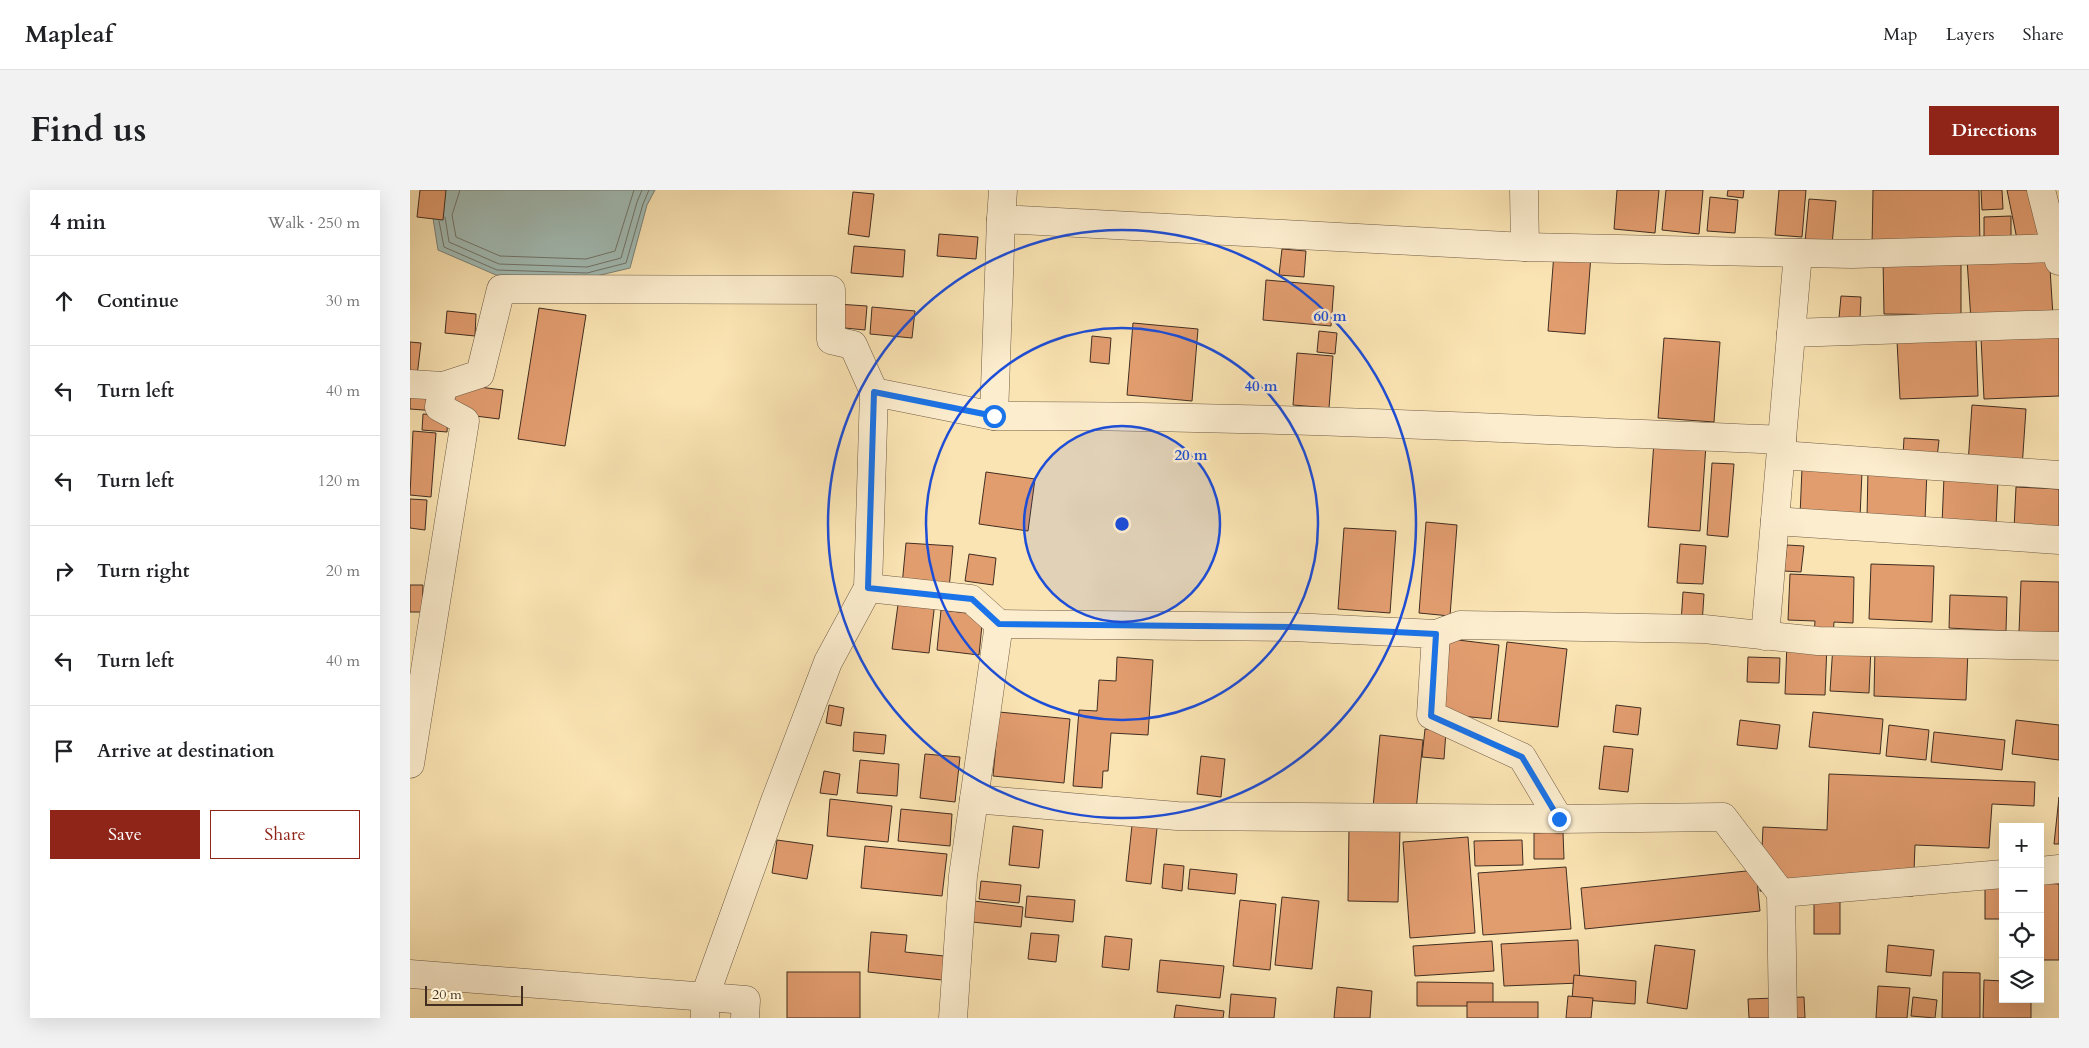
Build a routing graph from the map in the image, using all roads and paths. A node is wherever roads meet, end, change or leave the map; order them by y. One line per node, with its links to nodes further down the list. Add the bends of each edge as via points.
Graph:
1 (1003, 190): 4 (street)
2 (1524, 190): 5 (street)
3 (2041, 190): 7 (street)
4 (1001, 219): 5 (street); 13 (street)
5 (1525, 247): 6 (street)
6 (1798, 253): 7 (street); 9 (street)
7 (2058, 255)
8 (2059, 324): 9 (street)
9 (1791, 334): 14 (street)
10 (410, 384): 11 (street)
11 (443, 386): 12 (street, via 480,374 501,289 832,290 831,340 853,344); 23 (street, via 439,407 465,421)
12 (874, 392): 13 (street); 18 (street)
13 (994, 416): 14 (street, via 1085,415 1480,427)
14 (1781, 448): 15 (street); 16 (street)
15 (2059, 475)
16 (1775, 521): 17 (street); 21 (street)
17 (2059, 540)
18 (868, 588): 19 (street, via 972,599); 32 (street, via 828,662)
19 (999, 624): 20 (street, via 1292,627); 25 (street)
20 (1436, 634): 21 (street, via 1460,625 1704,629); 26 (street, via 1431,716 1522,757)
21 (1765, 636): 22 (street, via 1818,641)
22 (2059, 646)
23 (415, 690): 24 (street)
24 (410, 764)
25 (974, 800): 26 (street, via 1177,816); 34 (street, via 964,876)
26 (1559, 819): 30 (street, via 1723,817)
27 (2059, 869): 28 (street)
28 (2044, 870)
29 (1999, 874): 30 (street)
30 (1781, 893): 35 (street)
31 (410, 974): 32 (street)
32 (705, 1007): 33 (street, via 746,1000)
33 (745, 1018)
34 (953, 1018)
35 (1784, 1018)

